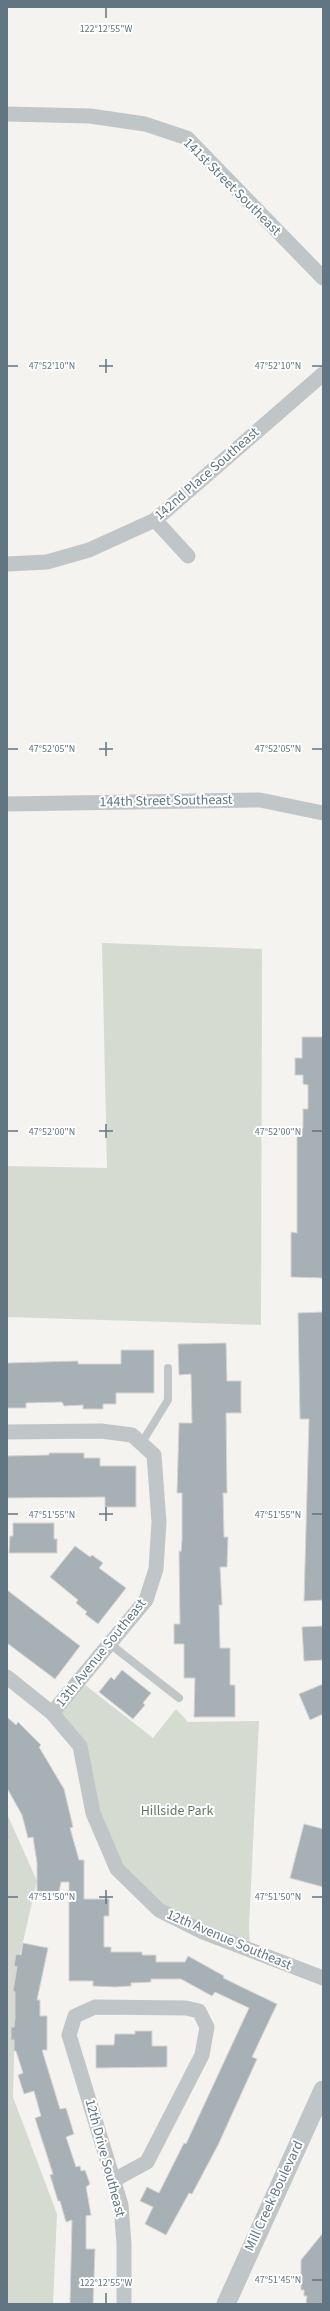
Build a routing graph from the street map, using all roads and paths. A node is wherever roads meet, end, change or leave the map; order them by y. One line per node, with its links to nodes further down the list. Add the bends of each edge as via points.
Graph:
1 (7, 114): 2 (street, 141st Street Southeast, via 90,116 145,124 187,138)
2 (323, 278)
3 (323, 374): 4 (street, 142nd Place Southeast)
4 (155, 520): 5 (street); 6 (street, 142nd Place Southeast, via 89,550 47,562)
5 (188, 556)
6 (7, 564)
7 (7, 804): 8 (street, 144th Street Southeast, via 260,800)
8 (323, 813)
9 (168, 1368): 11 (lane, via 168,1400)
10 (7, 1432): 11 (street, via 101,1431)
11 (137, 1439): 12 (street, 13th Avenue Southeast, via 154,1455 159,1522 156,1570 146,1600)
12 (110, 1644): 14 (lane); 15 (street, 13th Avenue Southeast)
13 (7, 1677): 15 (street, 12th Avenue Southeast)
14 (179, 1698)
15 (52, 1713): 16 (street, 12th Avenue Southeast, via 80,1746 93,1813 117,1869 159,1910 218,1938)
16 (323, 1978)
17 (323, 2090): 20 (street, Mill Creek Boulevard)
18 (114, 2180): 18 (street, 12th Drive Southeast, via 147,2162 202,2055 207,2027 199,2012 186,2008 95,2007 75,2016 69,2035); 19 (street, 12th Drive Southeast, via 123,2213)
19 (124, 2304)
20 (226, 2304)

